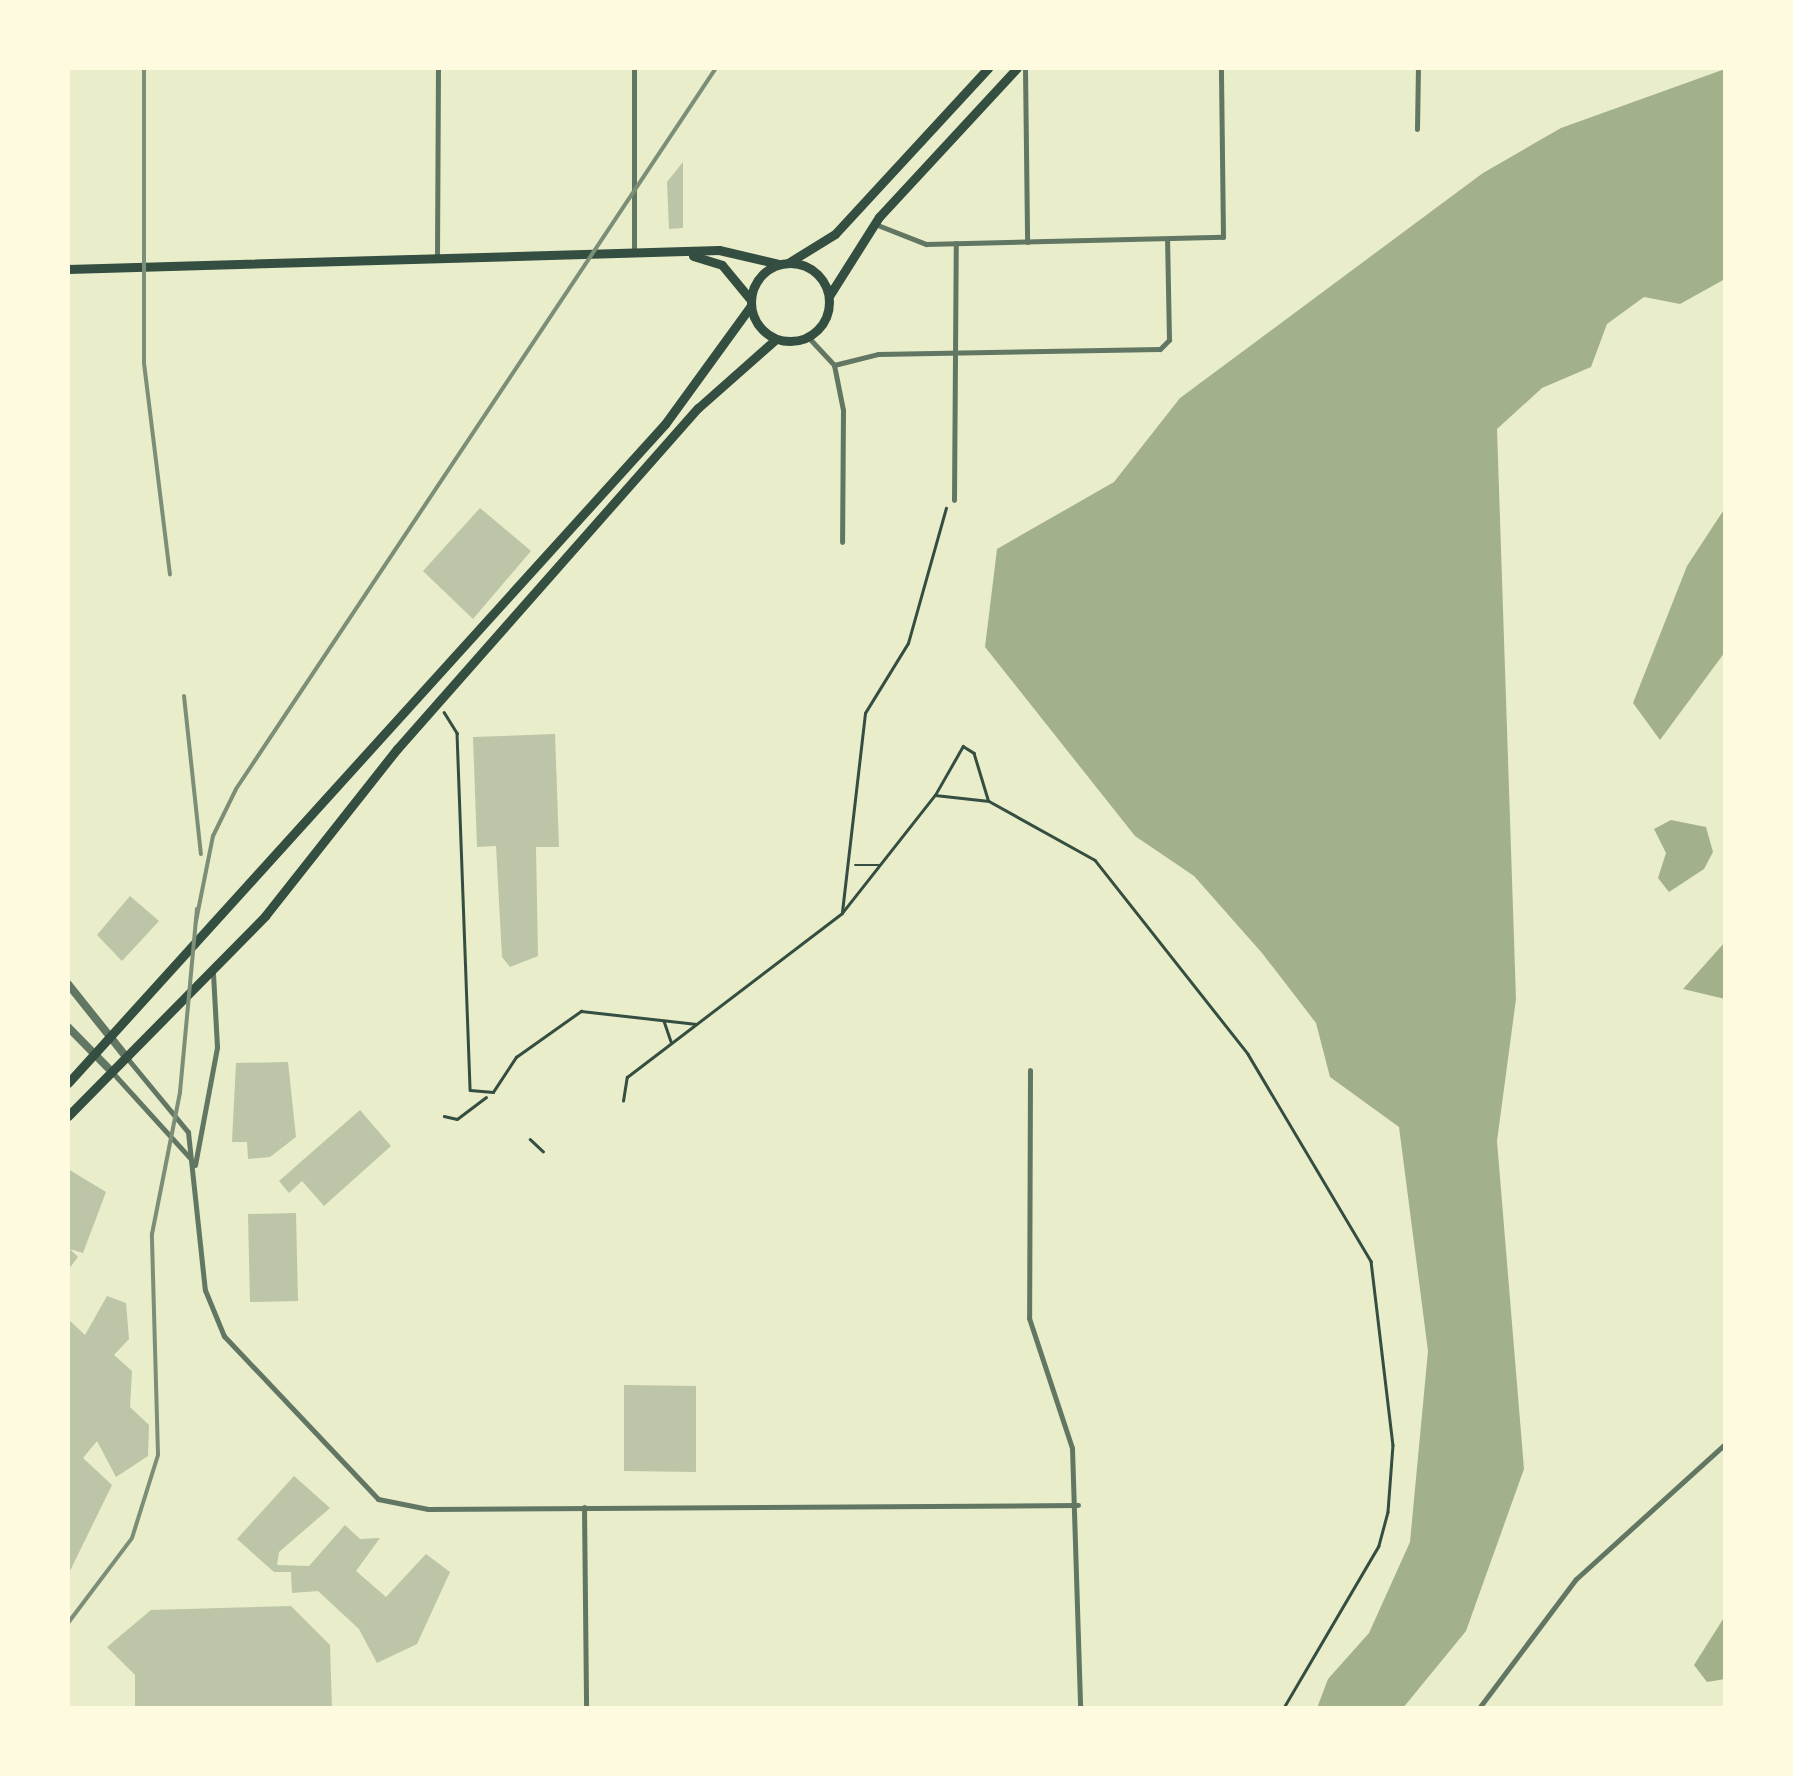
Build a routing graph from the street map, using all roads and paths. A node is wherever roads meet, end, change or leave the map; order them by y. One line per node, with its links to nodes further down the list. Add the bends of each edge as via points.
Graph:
1 (438, 68): 15 (street)
2 (634, 68): 14 (street)
3 (988, 68): 16 (main road, via 836,234)
4 (1016, 68): 9 (main road)
5 (1025, 68): 11 (street)
6 (1221, 68): 10 (street, via 1222,237)
7 (1418, 68): 8 (street)
8 (1418, 130)
9 (875, 224): 12 (street, via 911,241); 18 (main road)
10 (1166, 240): 11 (street); 22 (street, via 1169,340 1160,349)
11 (1027, 242): 12 (street)
12 (956, 243): 22 (street)
13 (685, 254): 14 (main road); 16 (main road, via 740,252); 19 (main road, via 722,265)
14 (634, 255): 15 (main road)
15 (437, 260): 17 (main road)
16 (784, 263): 18 (main road, via 812,270); 19 (main road)
17 (68, 269)
18 (829, 296): 20 (main road)
19 (750, 303): 21 (main road); 37 (main road, via 665,424)
20 (808, 337): 21 (main road); 23 (street)
21 (776, 339): 26 (main road, via 698,408)
22 (954, 352): 23 (street); 24 (street)
23 (834, 365): 25 (street)
24 (954, 500): 29 (path, via 942,512 936,561 908,643 865,713)
25 (842, 542)
26 (436, 705): 32 (main road); 44 (path, via 456,733 467,1072 470,1090)
27 (934, 795): 28 (path); 28 (path, via 955,750 968,746); 30 (path)
28 (988, 801): 57 (path, via 1055,833 1119,884 1248,1054 1366,1245 1394,1446 1388,1512 1378,1546)
29 (853, 864): 30 (path); 31 (path)
30 (880, 865): 31 (path)
31 (842, 913): 35 (path)
32 (214, 972): 40 (main road); 51 (street, via 217,1047)
33 (68, 984): 37 (street)
34 (663, 1020): 35 (path); 38 (path); 44 (path, via 581,1011 516,1057)
35 (698, 1024): 38 (path)
36 (68, 1027): 39 (street)
37 (108, 1040): 39 (main road); 40 (street)
38 (671, 1043): 45 (path, via 627,1077)
39 (94, 1055): 42 (street); 43 (main road)
40 (127, 1058): 42 (main road); 50 (street, via 176,1110)
41 (1030, 1070): 53 (street, via 1029,1318 1072,1448)
42 (112, 1072): 46 (main road); 50 (street)
43 (68, 1083)
44 (487, 1096): 47 (path, via 457,1119)
45 (623, 1101)
46 (68, 1116)
47 (444, 1116)
48 (530, 1139): 49 (path)
49 (544, 1151)
50 (192, 1160): 51 (street)
51 (195, 1173): 54 (street, via 205,1290 224,1336 366,1491 409,1508)
52 (1726, 1443): 58 (street, via 1576,1579)
53 (1078, 1506): 54 (street); 56 (street)
54 (584, 1507): 55 (street)
55 (586, 1708)
56 (1080, 1708)
57 (1284, 1708)
58 (1479, 1708)

